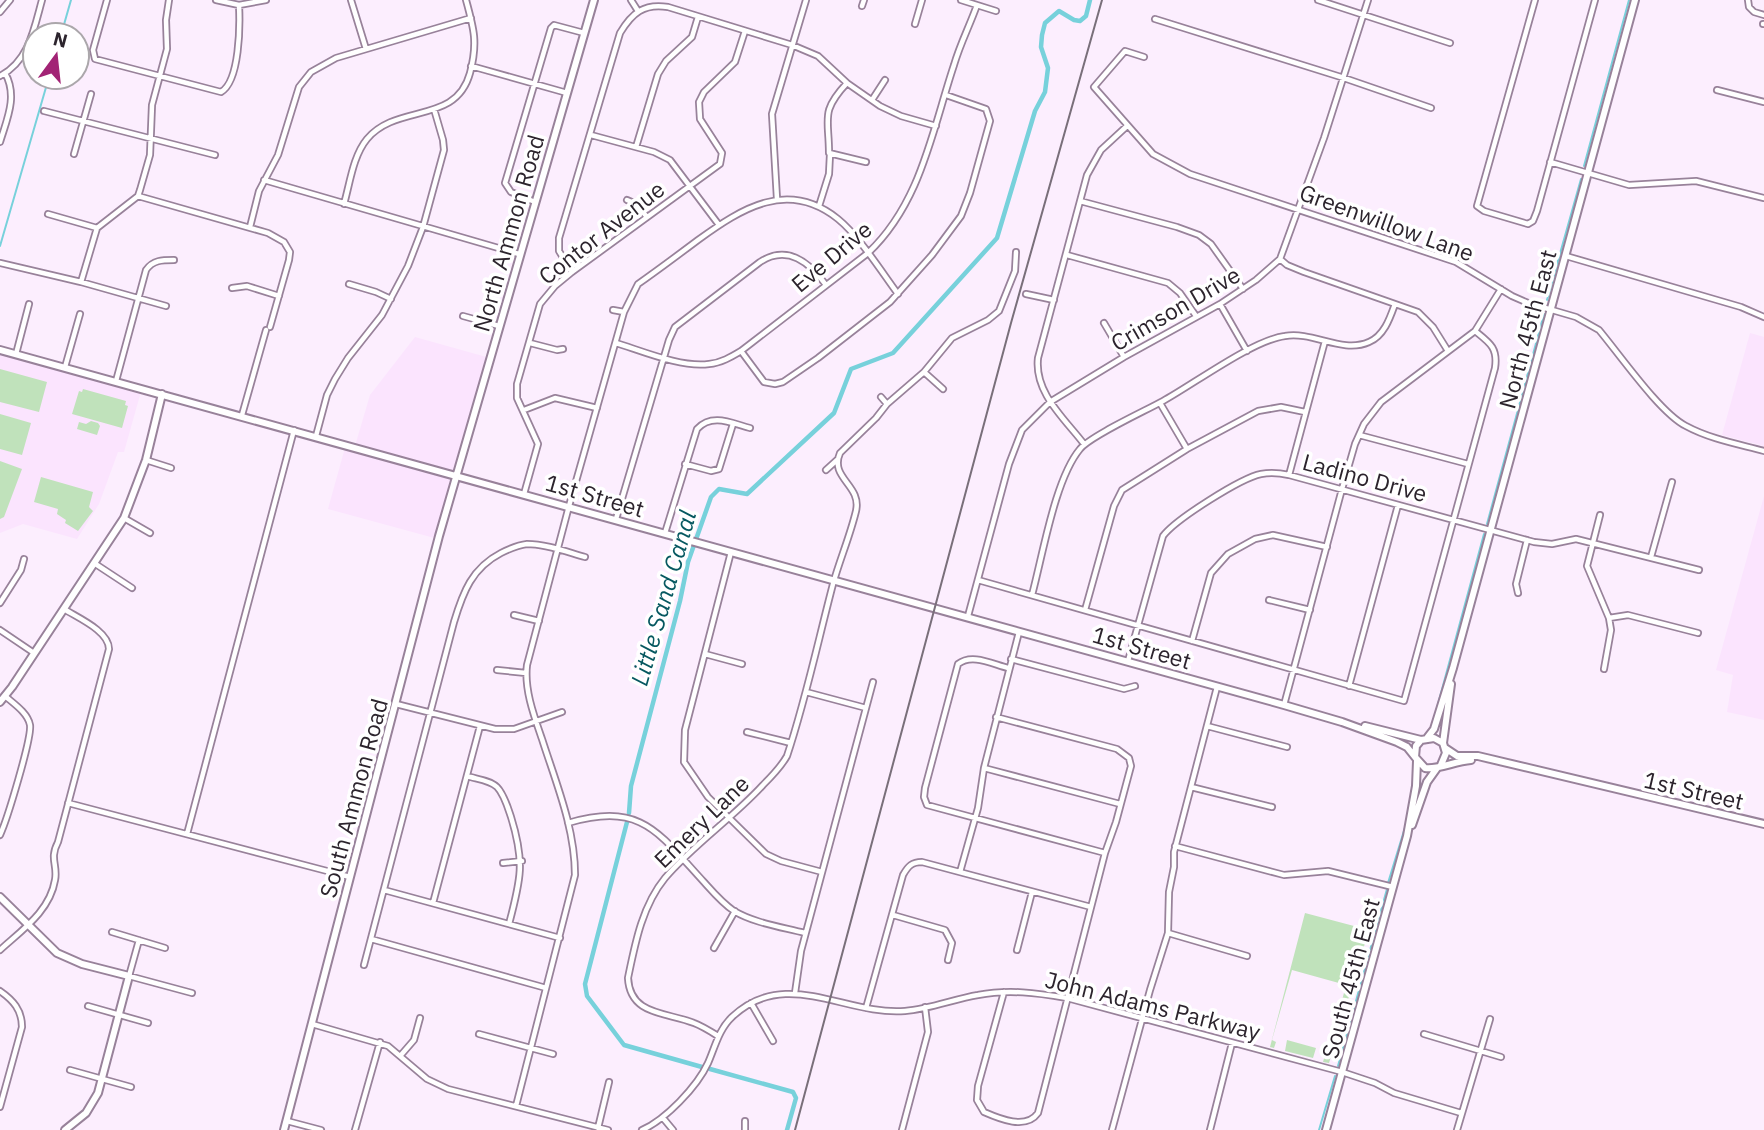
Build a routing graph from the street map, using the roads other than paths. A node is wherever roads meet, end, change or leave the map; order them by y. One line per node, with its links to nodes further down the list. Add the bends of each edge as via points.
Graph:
1 (10, 0): 24 (street)
2 (42, 0): 38 (street, via 26,52)
3 (107, 0): 39 (street, via 93,50 95,59)
4 (169, 0): 39 (street, via 167,49)
5 (216, 0): 20 (street)
6 (266, 0): 20 (street)
7 (351, 0): 35 (street)
8 (466, 0): 28 (street)
9 (594, 0): 32 (main road, North Ammon Road)
10 (631, 0): 23 (street)
11 (806, 0): 34 (street)
12 (922, 0): 30 (street)
13 (961, 0): 21 (street)
14 (1318, 0): 25 (street)
15 (1368, 0): 25 (street, Crimson Drive)
16 (1535, 0): 66 (street, via 1477,206 1528,224 1533,221)
17 (1595, 0): 66 (street)
18 (1635, 0): 67 (main road, North 45th East)
19 (1748, 0): 26 (street, via 1749,7)
20 (239, 5): 39 (street, via 239,46 225,90 215,92)
21 (977, 5): 22 (street); 47 (street, Eve Drive)
22 (996, 10)
23 (638, 11): 27 (street, via 657,5); 58 (street, via 620,33)
24 (0, 12)
25 (1363, 15): 33 (street); 40 (street, Crimson Drive)
26 (1764, 15)
27 (698, 17): 31 (street); 61 (street, via 692,37 658,74)
28 (471, 18): 35 (street); 37 (street, via 476,38)
29 (1155, 19): 40 (street)
30 (915, 24)
31 (745, 31): 34 (street); 69 (street, Contor Avenue, via 735,62 699,102 700,119 722,153 722,161)
32 (584, 33): 42 (street, via 551,28); 45 (main road, North Ammon Road)
33 (1450, 43)
34 (792, 45): 43 (street, via 818,56); 54 (street)
35 (366, 49): 68 (street, via 336,58 303,80 278,155)
36 (1144, 57): 57 (street, Greenwillow Lane, via 1125,51 1094,87)
37 (471, 66): 42 (street); 51 (street, via 460,95)
38 (3, 74): 60 (street, via 10,81 12,101)
39 (160, 77): 59 (street, via 150,116)
40 (1344, 78): 50 (street); 78 (street, Crimson Drive)
41 (885, 80): 48 (street)
42 (534, 83): 45 (street); 75 (street, via 505,183 511,191)
43 (847, 83): 48 (street); 63 (street, via 828,110)
44 (1717, 90): 49 (street)
45 (567, 93): 75 (main road, North Ammon Road)
46 (90, 94): 55 (street)
47 (946, 95): 56 (street, Eve Drive); 100 (street, via 986,109 989,129 961,216)
48 (872, 100): 56 (street, via 901,116)
49 (1764, 102)
50 (1431, 108)
51 (434, 109): 76 (street, via 388,124 368,138 357,156); 83 (street, via 444,150)
52 (44, 111): 55 (street)
53 (763, 111): 54 (street)
54 (772, 112): 72 (street)
55 (83, 123): 59 (street); 62 (street)
56 (936, 126): 87 (street, Eve Drive, via 916,185 881,242)
57 (1127, 126): 74 (street, via 1095,158); 78 (street, Greenwillow Lane, via 1153,154 1173,167)
58 (591, 135): 61 (street); 93 (street, via 559,238 561,257)
59 (151, 137): 64 (street); 70 (street)
60 (0, 142)
61 (636, 147): 69 (street, via 670,160)
62 (74, 154)
63 (830, 154): 65 (street); 77 (street)
64 (215, 155)
65 (866, 162)
66 (1550, 162): 67 (street)
67 (1588, 173): 71 (street, via 1629,185 1696,181); 89 (main road, North 45th East)
68 (264, 180): 76 (street); 82 (street)
69 (690, 186): 80 (street, Contor Avenue); 81 (street)
70 (138, 195): 82 (street); 84 (street)
71 (1764, 198)
72 (777, 199): 77 (street); 81 (street)
73 (627, 200): 80 (street)
74 (1080, 201): 88 (street); 98 (street, via 1199,235 1211,244)
75 (535, 202): 86 (main road, North Ammon Road)
76 (344, 204): 83 (street)
77 (819, 206): 87 (street, via 839,220)
78 (1298, 210): 90 (street, Crimson Drive); 99 (street, Greenwillow Lane, via 1456,262)
79 (48, 214): 84 (street)
80 (647, 218): 93 (street, Contor Avenue)
81 (719, 225): 112 (street, via 638,284)
82 (250, 227): 102 (street, via 284,242 289,256)
83 (423, 227): 86 (street); 104 (street)
84 (97, 228): 94 (street)
85 (1016, 252): 132 (street, via 1015,271 999,311 952,338)
86 (519, 254): 118 (main road, North Ammon Road)
87 (868, 254): 96 (street, Eve Drive); 100 (street)
88 (1067, 255): 105 (street); 115 (street, via 1168,283)
89 (1566, 256): 111 (main road, North 45th East); 116 (street)
90 (1280, 259): 98 (street, Crimson Drive); 108 (street)
91 (174, 260): 103 (street, via 148,267)
92 (0, 263): 94 (street)
93 (572, 272): 121 (street, Contor Avenue, via 540,304)
94 (81, 282): 103 (street)
95 (349, 284): 104 (street)
96 (826, 285): 125 (street, Eve Drive); 129 (street, via 813,268 796,257 780,254 766,258 675,327)
97 (232, 288): 102 (street, via 247,286)
98 (1243, 289): 107 (street, Crimson Drive)
99 (1501, 289): 111 (street, Greenwillow Lane); 119 (street)
100 (898, 293): 125 (street, via 783,382 764,382)
101 (1026, 294): 105 (street)
102 (279, 296): 143 (street)
103 (140, 298): 109 (street); 133 (street)
104 (391, 299): 148 (street, via 335,379)
105 (1054, 300): 137 (street, via 1037,368)
106 (29, 304): 128 (street)
107 (1220, 304): 115 (street, Crimson Drive); 126 (street)
108 (1395, 304): 120 (street, via 1388,322 1372,341 1345,345); 127 (street, via 1423,317)
109 (166, 306)
110 (613, 310): 112 (street)
111 (1550, 310): 151 (street, Greenwillow Lane, via 1599,330 1684,425); 169 (main road, North 45th East)
112 (624, 312): 122 (street)
113 (80, 314): 131 (street)
114 (463, 316): 118 (street)
115 (1196, 316): 130 (street, Crimson Drive)
116 (1764, 317)
117 (1104, 323): 130 (street)
118 (499, 326): 158 (main road, North Ammon Road)
119 (1475, 331): 127 (street); 155 (street, via 1493,345 1497,356)
120 (1325, 341): 126 (street, via 1284,336); 142 (street)
121 (530, 343): 123 (street); 141 (street, Contor Avenue, via 516,391)
122 (616, 343): 129 (street, Eve Drive); 140 (street)
123 (563, 349)
124 (0, 350): 128 (main road, 1st Street)
125 (741, 351): 129 (street, Eve Drive, via 709,365)
126 (1247, 351): 138 (street)
127 (1448, 351): 147 (street, via 1381,402)
128 (16, 354): 131 (main road, 1st Street)
129 (664, 357): 167 (street)
130 (1124, 357): 137 (street, Crimson Drive)
131 (65, 367): 133 (main road, 1st Street)
132 (924, 372): 134 (street); 139 (street)
133 (116, 381): 135 (main road, 1st Street)
134 (943, 388)
135 (162, 394): 143 (main road, 1st Street); 152 (main road)
136 (881, 397): 139 (street)
137 (1050, 402): 149 (street); 183 (street, Crimson Drive, via 1022,430 1013,449)
138 (1160, 403): 149 (street); 150 (street)
139 (887, 404): 153 (street)
140 (597, 408): 141 (street, via 555,397); 164 (street)
141 (524, 410): 162 (street, Contor Avenue, via 538,444)
142 (1305, 412): 150 (street, via 1281,407 1258,411); 159 (street)
143 (242, 415): 146 (main road, 1st Street)
144 (733, 424): 145 (street); 154 (street, via 704,422); 154 (street, via 719,469)
145 (750, 428)
146 (295, 430): 148 (main road, 1st Street); 246 (street)
147 (1359, 435): 155 (street); 161 (street)
148 (316, 436): 158 (main road, 1st Street)
149 (1084, 444): 186 (street, via 1065,472)
150 (1186, 449): 190 (street, via 1118,496)
151 (1764, 451)
152 (146, 460): 156 (street); 166 (main road)
153 (838, 460): 157 (street); 182 (street, Emery Lane, via 838,470 855,492 857,508)
154 (685, 464): 171 (street)
155 (1468, 464): 168 (street)
156 (170, 468)
157 (826, 470)
158 (456, 475): 162 (main road, 1st Street); 218 (main road, South Ammon Road)
159 (1289, 475): 161 (street, Ladino Drive); 196 (street, Ladino Drive, via 1258,474 1169,529)
160 (1672, 482): 177 (street)
161 (1342, 489): 163 (street, Ladino Drive); 174 (street)
162 (524, 494): 164 (main road, 1st Street)
163 (1398, 505): 168 (street, Ladino Drive); 215 (street)
164 (569, 506): 167 (main road, 1st Street); 175 (street)
165 (1600, 515): 173 (street)
166 (124, 518): 170 (street); 180 (main road)
167 (616, 519): 171 (main road, 1st Street)
168 (1453, 520): 169 (street, Ladino Drive); 215 (street, via 1404,701)
169 (1491, 530): 172 (street, Ladino Drive); 207 (main road, North 45th East)
170 (150, 533)
171 (666, 533): 176 (main road, 1st Street)
172 (1527, 540): 173 (street, Ladino Drive, via 1543,544 1570,539); 185 (street)
173 (1592, 542): 177 (street, Ladino Drive); 194 (street, via 1587,566)
174 (1327, 547): 191 (street); 200 (street, via 1273,536 1255,539 1228,554 1211,573)
175 (557, 550): 178 (street); 195 (street); 221 (street, via 523,544 497,555 470,579)
176 (731, 551): 182 (main road, 1st Street); 202 (street)
177 (1651, 556): 181 (street, Ladino Drive)
178 (585, 557)
179 (24, 559): 188 (street)
180 (94, 563): 184 (street); 189 (main road)
181 (1699, 570)
182 (834, 580): 193 (main road, 1st Street); 216 (street, Emery Lane)
183 (978, 580): 186 (street); 193 (street, Crimson Drive)
184 (132, 588)
185 (1518, 593)
186 (1032, 595): 190 (street)
187 (1269, 600): 191 (street)
188 (0, 603)
189 (64, 609): 201 (main road); 239 (street, via 109,643)
190 (1085, 610): 196 (street)
191 (1310, 610): 208 (street)
192 (514, 615): 195 (street)
193 (968, 616): 198 (main road, 1st Street)
194 (1609, 618): 199 (street, via 1628,615); 209 (street, via 1611,638)
195 (538, 621): 211 (street)
196 (1138, 625): 200 (street); 204 (street, Ladino Drive)
197 (0, 629): 201 (street)
198 (1019, 631): 203 (street); 204 (main road, 1st Street)
199 (1698, 633)
200 (1192, 640): 208 (street)
201 (34, 653): 217 (main road)
202 (705, 654): 205 (street); 242 (street, via 685,730 684,762 708,797)
203 (1011, 659): 206 (street); 213 (street, via 1124,689)
204 (1128, 661): 214 (main road, 1st Street)
205 (742, 664)
206 (1008, 668): 223 (street); 243 (street, via 972,658 958,664 925,788 927,805)
207 (1453, 668): 229 (main road, North 45th East, via 1434,729); 231 (main road, North 45th East)
208 (1294, 669): 215 (street); 219 (street)
209 (1604, 669)
210 (498, 670): 211 (street)
211 (526, 673): 224 (street)
212 (873, 682): 220 (street)
213 (1135, 686)
214 (1217, 686): 219 (main road, 1st Street); 227 (street)
215 (1349, 686)
216 (806, 692): 220 (street); 230 (street, Emery Lane)
217 (3, 699): 247 (street, via 25,716 30,729)
218 (396, 704): 221 (street); 256 (main road, South Ammon Road)
219 (1284, 705): 225 (main road, 1st Street)
220 (866, 708): 254 (street)
221 (431, 712): 226 (street); 258 (street)
222 (562, 712): 224 (street)
223 (996, 717): 236 (street); 240 (street, via 1117,749 1129,758)
224 (536, 722): 226 (street, via 514,729); 244 (street)
225 (1342, 722): 229 (main road); 233 (main road, via 1404,745)
226 (480, 726): 237 (street)
227 (1207, 726): 232 (street); 238 (street)
228 (747, 732): 230 (street)
229 (1424, 739): 231 (main road, via 1434,738); 233 (main road, via 1416,746)
230 (791, 743): 242 (street, Emery Lane, via 782,765)
231 (1444, 746): 234 (main road, 1st Street, via 1457,755); 235 (main road, via 1446,758)
232 (1287, 747)
233 (1416, 759): 235 (main road, via 1425,768); 248 (main road, South 45th East)
234 (1494, 761): 235 (main road, 1st Street, via 1463,760); 245 (main road, 1st Street)
235 (1439, 767): 248 (main road, South 45th East, via 1427,782)
236 (984, 768): 240 (street); 243 (street)
237 (467, 776): 252 (street, via 492,783 502,793); 261 (street)
238 (1191, 787): 241 (street); 249 (street)
239 (68, 803): 246 (street); 266 (street, via 52,856 53,889 47,904)
240 (1120, 804): 250 (street)
241 (1272, 807)
242 (730, 818): 251 (street, Emery Lane); 254 (street, via 766,854)
243 (975, 819): 250 (street); 255 (street)
244 (568, 823): 251 (street, via 607,814 634,819); 271 (street, via 575,875)
245 (1764, 824)
246 (187, 834): 256 (street)
247 (0, 835)
248 (1407, 836): 257 (main road, South 45th East)
249 (1175, 846): 257 (street, via 1284,875 1328,871); 269 (street)
250 (1105, 853): 262 (street)
251 (684, 860): 263 (street); 299 (street, Emery Lane, via 665,878 648,905 628,986 634,1000 649,1011 694,1023)
252 (522, 861): 253 (street); 265 (street)
253 (503, 863)
254 (822, 872): 268 (street)
255 (960, 872): 259 (street); 264 (street, via 913,862 903,875)
256 (350, 877): 296 (main road, South Ammon Road)
257 (1393, 887): 309 (main road, South 45th East)
258 (384, 890): 261 (street); 270 (street)
259 (1032, 892): 262 (street); 276 (street)
260 (0, 897): 266 (main road)
261 (433, 903): 265 (street)
262 (1091, 907): 286 (street)
263 (734, 911): 268 (street); 274 (street)
264 (893, 915): 278 (street, via 945,930 952,943); 290 (street)
265 (509, 924): 271 (street)
266 (27, 925): 275 (street); 280 (main road, via 63,956)
267 (111, 932): 272 (street)
268 (805, 933): 285 (street)
269 (1168, 933): 277 (street); 293 (street)
270 (372, 939): 279 (street); 281 (street)
271 (559, 939): 281 (street)
272 (139, 940): 273 (street); 280 (street)
273 (165, 947)
274 (713, 948)
275 (0, 950)
276 (1017, 950)
277 (1247, 956)
278 (948, 960)
279 (364, 965)
280 (130, 976): 284 (street); 291 (main road)
281 (546, 988): 303 (street)
282 (0, 991): 314 (street, via 22,1018)
283 (1004, 992): 286 (street, John Adams Parkway); 286 (street, via 977,1100 984,1112 1026,1124 1038,1113); 289 (street, John Adams Parkway)
284 (192, 993)
285 (795, 993): 287 (street, John Adams Parkway); 290 (street, John Adams Parkway)
286 (1067, 998): 293 (street, John Adams Parkway)
287 (751, 1003): 299 (street, John Adams Parkway, via 732,1017); 300 (street)
288 (88, 1006): 291 (street)
289 (925, 1007): 290 (street, John Adams Parkway, via 889,1012); 328 (street, via 928,1032)
290 (866, 1008)
291 (119, 1015): 295 (street); 310 (main road)
292 (420, 1018): 306 (street, via 414,1040)
293 (1142, 1018): 302 (street, John Adams Parkway); 329 (street)
294 (1490, 1019): 304 (street)
295 (148, 1023)
296 (312, 1024): 301 (street); 317 (main road, South Ammon Road)
297 (480, 1034): 303 (street)
298 (1424, 1034): 304 (street)
299 (718, 1036): 316 (street, John Adams Parkway, via 702,1074)
300 (772, 1041)
301 (380, 1042): 306 (street); 323 (street)
302 (1232, 1043): 309 (street, John Adams Parkway); 330 (street)
303 (531, 1048): 305 (street); 313 (street)
304 (1480, 1051): 307 (street); 315 (street)
305 (553, 1054)
306 (401, 1055): 313 (street, via 434,1083)
307 (1501, 1057)
308 (70, 1070): 310 (street)
309 (1342, 1072): 315 (street, John Adams Parkway); 331 (main road, South 45th East)
310 (102, 1079): 312 (street); 319 (main road, via 92,1103)
311 (609, 1082): 320 (street)
312 (131, 1087)
313 (516, 1106): 320 (street)
314 (0, 1107)
315 (1461, 1114): 332 (street)
316 (663, 1118): 325 (street, John Adams Parkway); 326 (street)
317 (287, 1121): 321 (main road, South Ammon Road); 322 (street)
318 (745, 1121): 327 (street)
319 (70, 1128)
320 (598, 1128): 324 (street)
321 (284, 1130)
322 (321, 1130)
323 (355, 1130)
324 (608, 1130)
325 (642, 1130)
326 (673, 1130)
327 (745, 1130)
328 (902, 1130)
329 (1114, 1130)
330 (1210, 1130)
331 (1326, 1130)
332 (1457, 1130)

